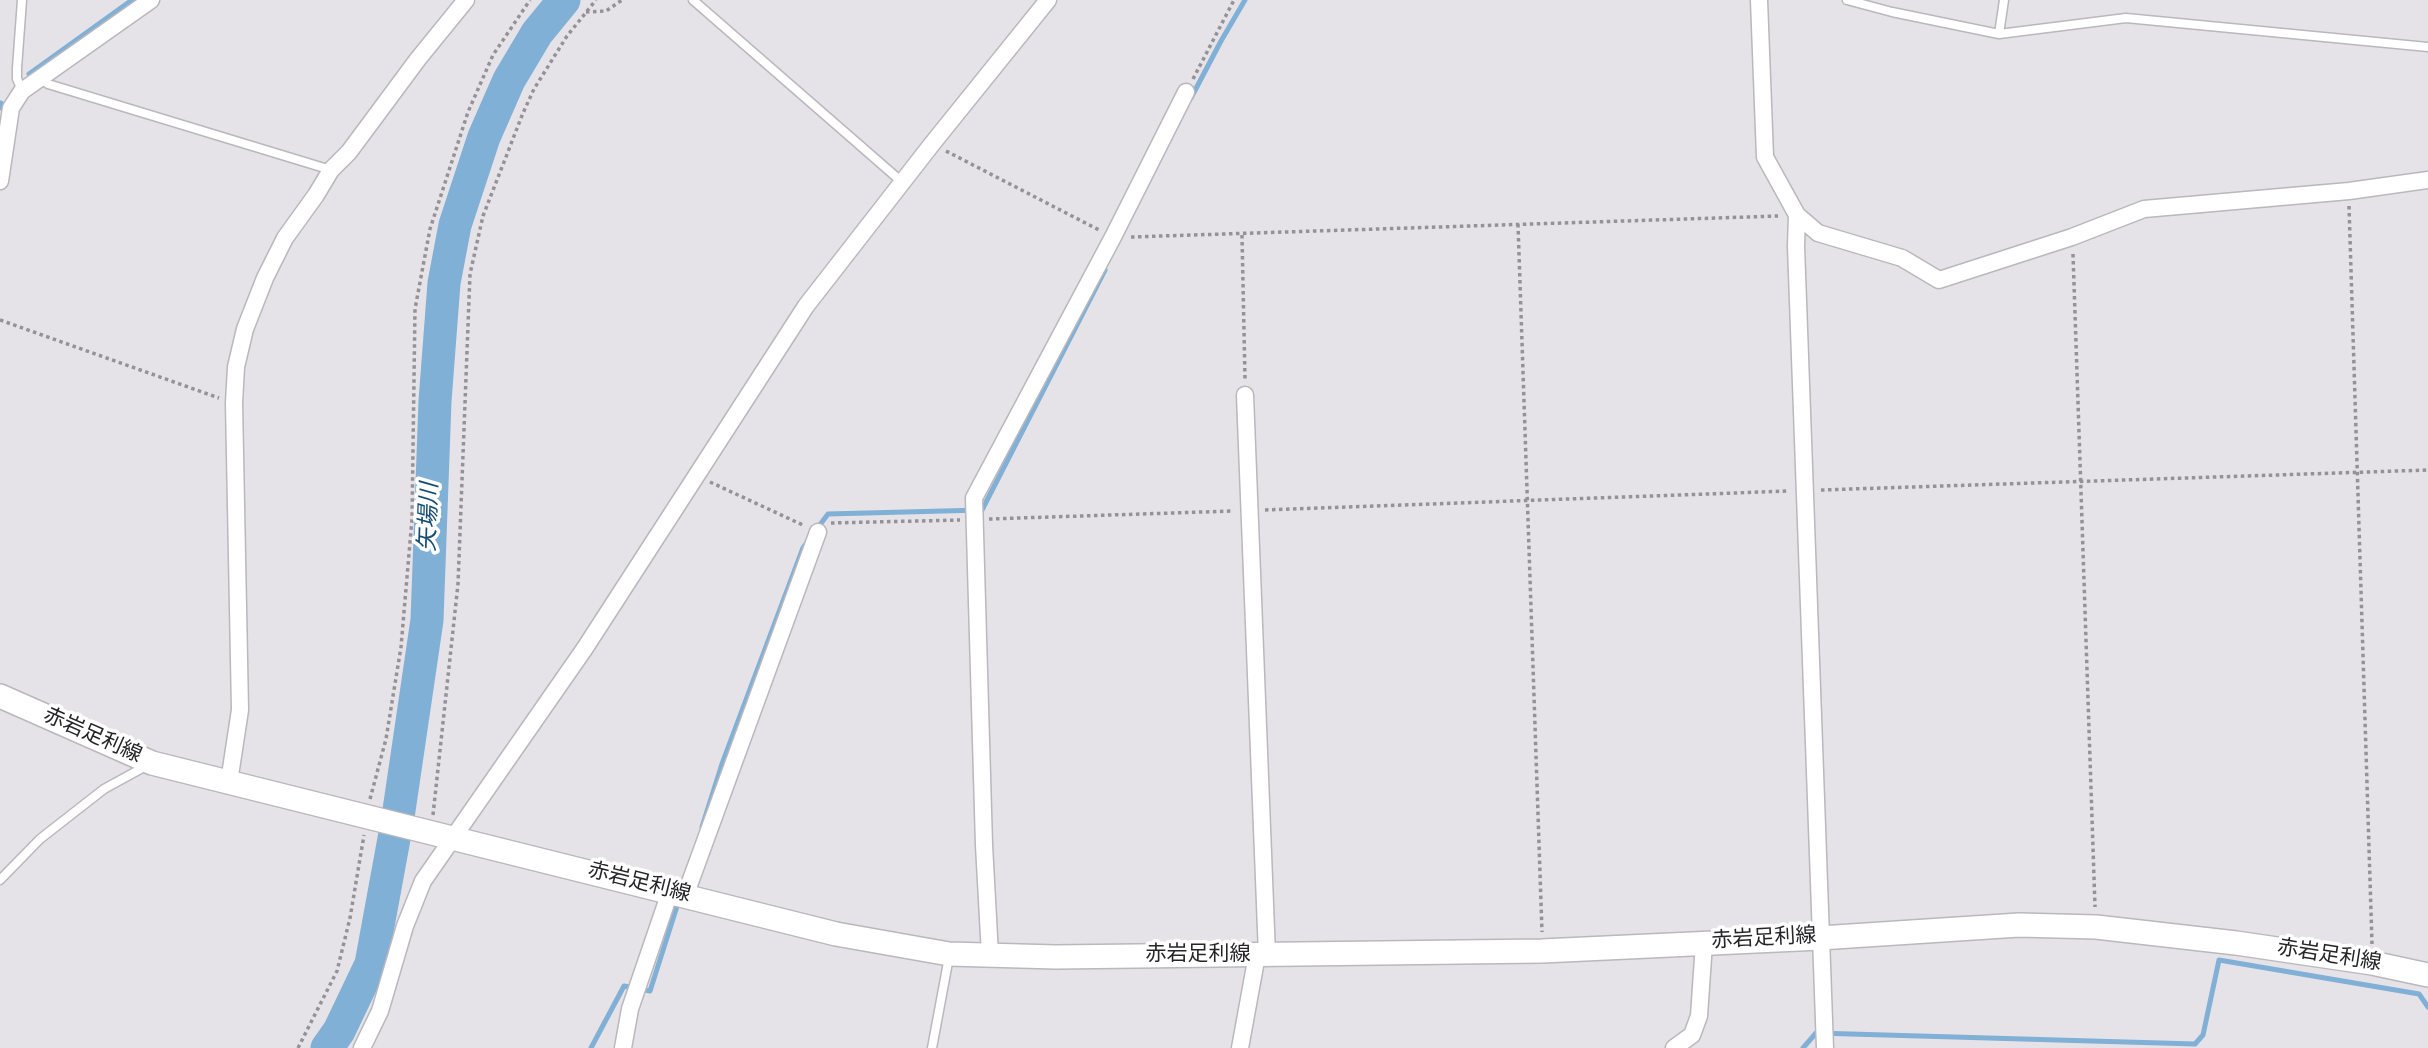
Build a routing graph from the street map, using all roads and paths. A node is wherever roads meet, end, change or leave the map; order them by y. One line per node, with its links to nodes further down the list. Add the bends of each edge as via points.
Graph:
1 (22, 0): 17 (lane, via 17,68)
2 (150, 0): 16 (street)
3 (466, 0): 20 (street)
4 (530, 0): 45 (path, via 493,55 468,112 430,229 415,309 412,519 401,646)
5 (596, 0): 13 (path)
6 (622, 0): 13 (path, via 606,11)
7 (693, 0): 23 (lane)
8 (1048, 0): 19 (street)
9 (1234, 0): 18 (path)
10 (1759, 0): 25 (street, via 1765,157)
11 (1847, 0): 14 (lane)
12 (2004, 0): 14 (lane)
13 (586, 12): 46 (path, via 549,64 523,113 483,216 470,274 458,584)
14 (2000, 34): 15 (lane, via 2126,18)
15 (2428, 47)
16 (40, 78): 17 (street); 20 (lane)
17 (22, 90): 22 (street, via 11,108)
18 (1186, 92): 28 (street)
19 (932, 144): 23 (street); 28 (path)
20 (331, 170): 32 (street, via 285,238 265,278 245,329)
21 (2428, 180): 24 (street)
22 (0, 181)
23 (902, 182): 35 (street, via 806,306)
24 (2348, 191): 29 (street, via 2144,209); 34 (path)
25 (1797, 215): 26 (path); 29 (street, via 1818,233 1902,258 1939,280); 37 (street)
26 (1518, 224): 27 (path); 38 (path)
27 (1242, 235): 28 (path); 31 (path)
28 (1113, 237): 40 (street, via 974,498)
29 (2072, 237): 36 (path)
30 (0, 320): 32 (path)
31 (1245, 395): 39 (street)
32 (234, 403): 44 (street, via 240,710)
33 (2428, 470): 34 (path)
34 (2356, 473): 36 (path); 57 (path)
35 (697, 477): 41 (path); 47 (street)
36 (2080, 482): 37 (path); 50 (path)
37 (1805, 490): 38 (path); 51 (street)
38 (1526, 501): 39 (path); 53 (path)
39 (1251, 510): 40 (path); 56 (street)
40 (974, 520): 41 (path, via 827,523); 55 (street)
41 (818, 532): 49 (street)
42 (0, 696): 43 (main road, 赤岩足利線)
43 (152, 763): 44 (main road, 赤岩足利線); 48 (lane, via 104,789 40,839)
44 (229, 782): 45 (main road, 赤岩足利線)
45 (369, 818): 46 (main road, 赤岩足利線); 59 (path, via 337,971)
46 (428, 823): 47 (main road, 赤岩足利線)
47 (454, 837): 49 (main road, 赤岩足利線); 60 (street, via 413,902 380,1011)
48 (0, 880)
49 (677, 894): 54 (main road, 赤岩足利線, via 836,934); 61 (street, via 630,1009)
50 (2096, 927): 51 (main road, 赤岩足利線, via 2019,925); 57 (main road, 赤岩足利線)
51 (1820, 937): 52 (main road, 赤岩足利線); 65 (street)
52 (1704, 943): 53 (main road, 赤岩足利線); 64 (street, via 1699,1016 1692,1035)
53 (1542, 951): 56 (main road, 赤岩足利線)
54 (949, 954): 55 (main road, 赤岩足利線); 62 (lane)
55 (990, 955): 56 (main road, 赤岩足利線)
56 (1262, 955): 63 (street)
57 (2372, 963): 58 (main road, 赤岩足利線)
58 (2428, 975)
59 (298, 1048)
60 (362, 1048)
61 (623, 1048)
62 (932, 1048)
63 (1240, 1048)
64 (1674, 1048)
65 (1825, 1048)

